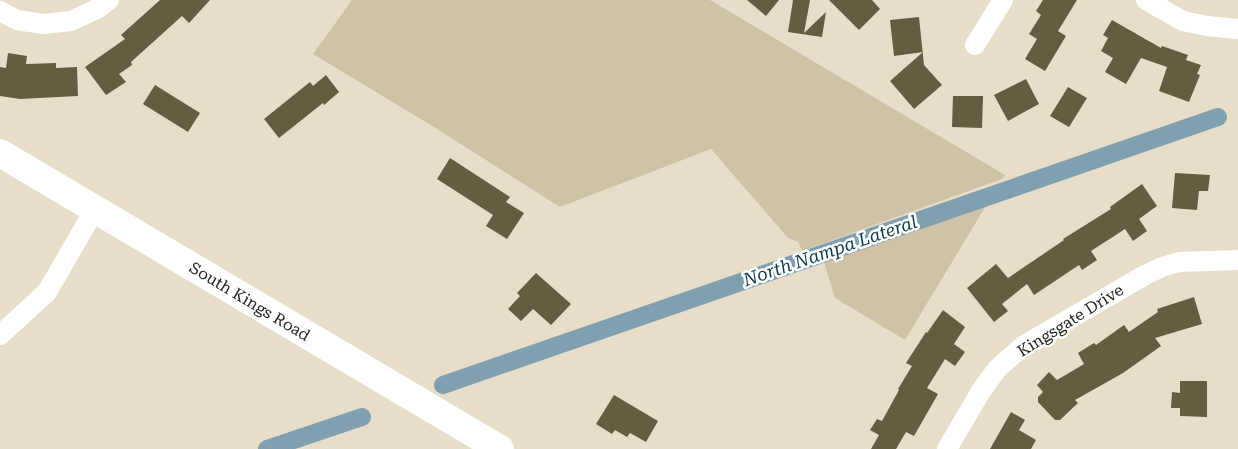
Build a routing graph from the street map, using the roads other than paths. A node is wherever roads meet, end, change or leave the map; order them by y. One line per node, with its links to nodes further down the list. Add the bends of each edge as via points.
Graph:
1 (109, 0): 4 (street, via 71,22 43,24 17,20)
2 (1003, 0): 6 (street)
3 (1146, 0): 5 (street, via 1183,21)
4 (0, 10)
5 (1238, 29)
6 (975, 45)
7 (0, 153): 8 (main road, South Kings Road)
8 (95, 209): 10 (street, via 47,292); 11 (main road, South Kings Road)
9 (1238, 260): 12 (street, Kingsgate Drive, via 1178,262 1162,266 1023,346 997,369)
10 (0, 335)
11 (500, 449)
12 (946, 449)

